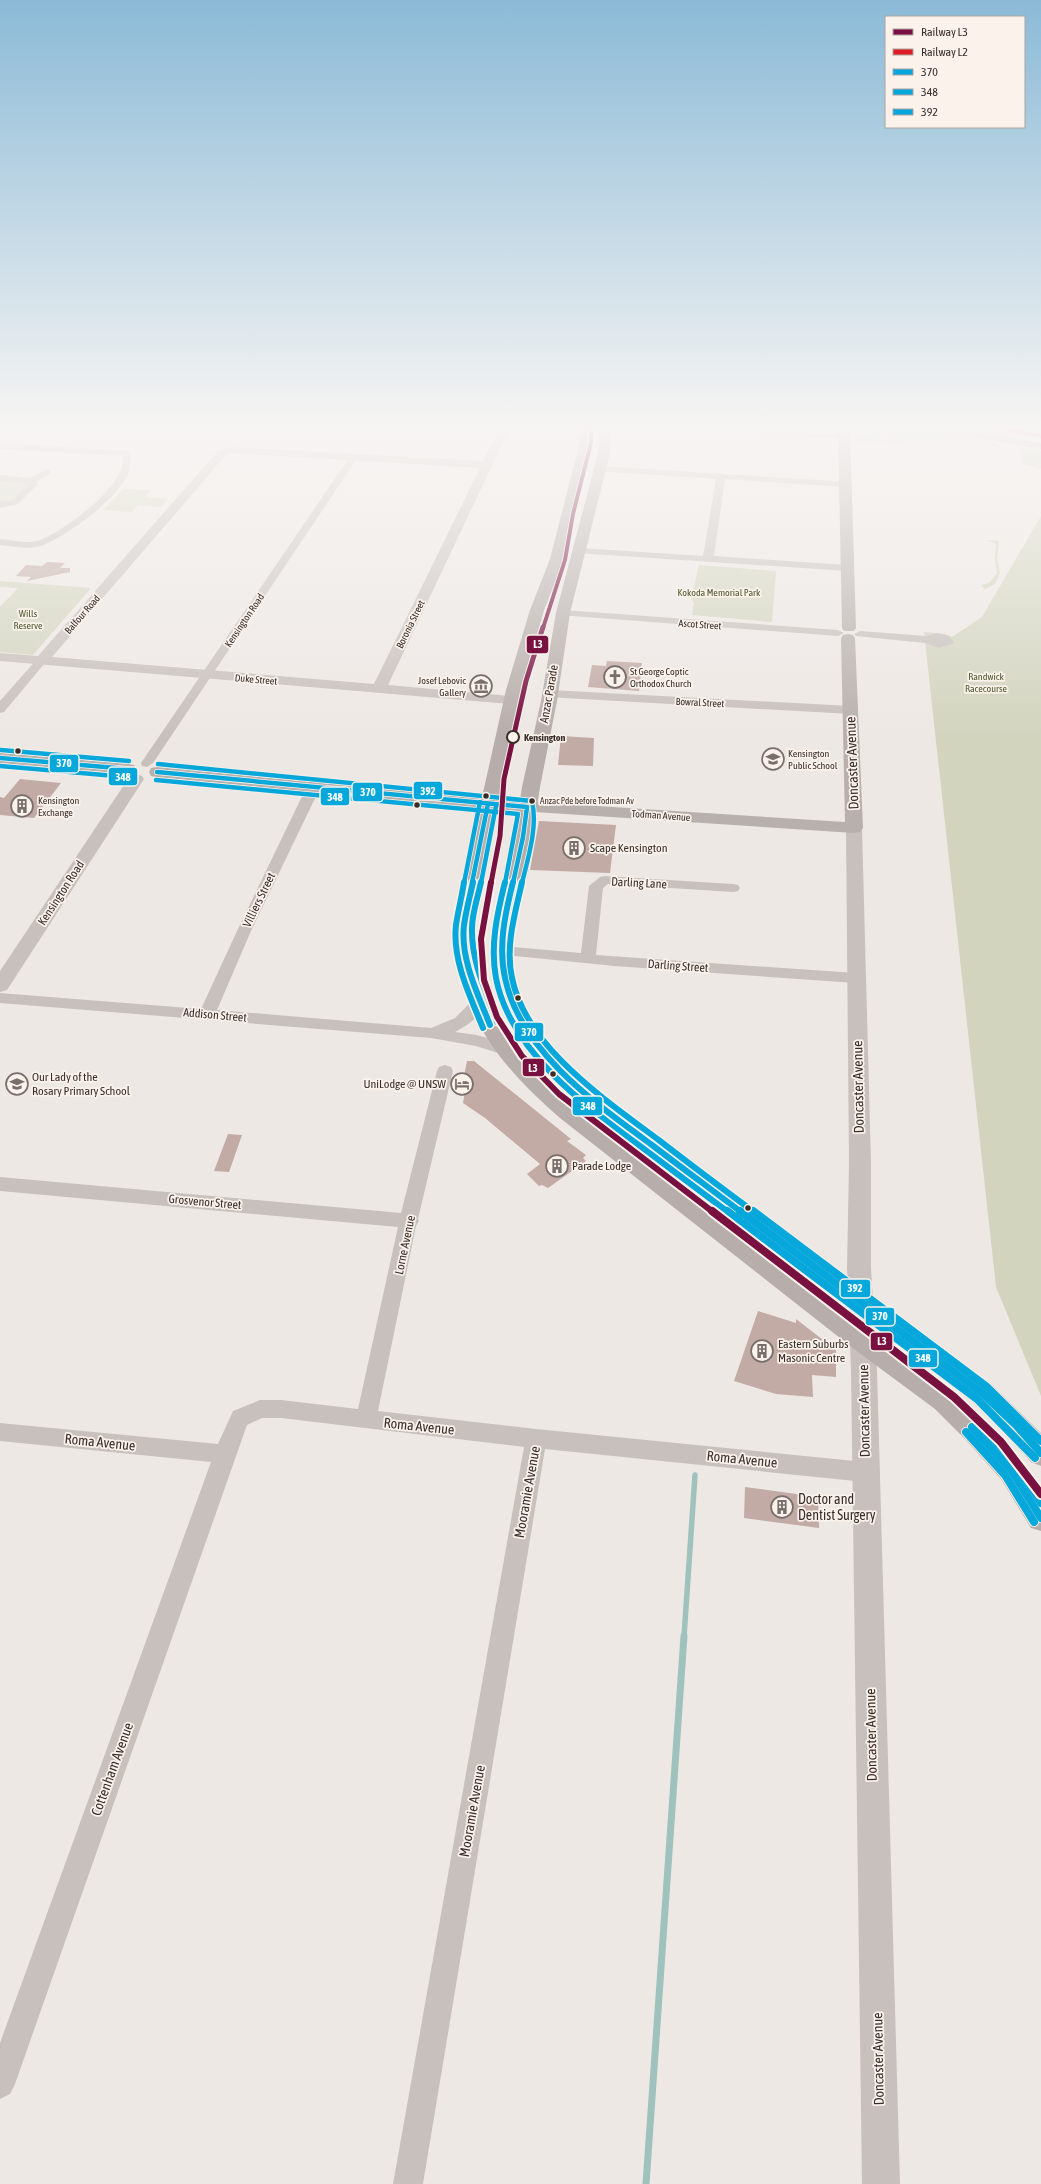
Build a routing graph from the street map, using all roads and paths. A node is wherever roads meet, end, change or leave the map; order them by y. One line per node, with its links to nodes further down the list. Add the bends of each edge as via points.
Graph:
1 (59, 532): 9 (street, via 37,544)
2 (154, 532): 17 (street, Balfour Road)
3 (303, 532): 18 (street, Kensington Road)
4 (454, 532): 19 (street, Boronia Street)
5 (564, 532): 21 (main road, via 557,559 537,610)
6 (584, 532): 10 (main road, Anzac Parade)
7 (712, 532): 11 (street)
8 (847, 532): 12 (main road, Doncaster Avenue)
9 (0, 542)
10 (580, 551): 11 (street); 13 (main road, Anzac Parade)
11 (708, 559): 12 (street)
12 (847, 568): 14 (main road, Doncaster Avenue)
13 (563, 613): 14 (street, Ascot Street); 20 (main road, Anzac Parade)
14 (849, 633): 15 (street, Ascot Street); 23 (main road, Doncaster Avenue)
15 (929, 640)
16 (0, 657): 17 (street, Duke Street)
17 (41, 662): 18 (street, Duke Street); 22 (street, Balfour Road)
18 (206, 675): 19 (street, Duke Street); 25 (street, Kensington Road)
19 (379, 689): 21 (street, Duke Street)
20 (550, 694): 23 (street, Bowral Street); 29 (main road, Anzac Parade)
21 (511, 700): 28 (main road)
22 (0, 709)
23 (851, 710): 30 (main road, Doncaster Avenue)
24 (0, 758): 26 (main road)
25 (152, 767): 26 (main road, via 146,778); 27 (main road, Todman Avenue)
26 (132, 774): 35 (street, Kensington Road)
27 (314, 786): 28 (main road, Todman Avenue); 38 (street, Villiers Street)
28 (488, 804): 29 (main road, Todman Avenue); 37 (main road, via 464,926 466,962)
29 (527, 807): 30 (main road, Todman Avenue); 32 (main road, Anzac Parade, via 522,846 507,910)
30 (854, 828): 34 (street, Doncaster Avenue)
31 (733, 888): 33 (street, Darling Lane, via 605,880 596,886)
32 (501, 950): 33 (street, Darling Street); 44 (main road, Anzac Parade, via 503,974 512,1002 527,1031 552,1063 597,1104)
33 (588, 958): 34 (street, Darling Street)
34 (856, 978): 44 (street, Doncaster Avenue)
35 (0, 986)
36 (0, 998): 38 (street, Addison Street)
37 (480, 1003): 39 (street, Addison Street, via 469,1017 459,1024); 40 (main road)
38 (207, 1014): 39 (street, Addison Street)
39 (431, 1033): 40 (street, Addison Street)
40 (504, 1048): 45 (main road, via 530,1078 568,1112)
41 (445, 1071): 43 (street, Lorne Avenue, via 418,1175)
42 (0, 1184): 43 (street, Grosvenor Street)
43 (410, 1221): 46 (street, Lorne Avenue)
44 (861, 1304): 45 (street, Doncaster Avenue); 49 (main road, Anzac Parade, via 982,1393 1002,1410)
45 (863, 1341): 51 (street, Doncaster Avenue); 52 (main road, via 945,1401 971,1426 1011,1470)
46 (366, 1420): 48 (street, Roma Avenue); 50 (street, Roma Avenue, via 281,1409 260,1409 240,1418)
47 (0, 1432): 50 (street, Roma Avenue)
48 (536, 1439): 51 (street, Roma Avenue); 54 (street, Mooramie Avenue)
49 (1041, 1453)
50 (225, 1454): 53 (street, Cottenham Avenue)
51 (865, 1472): 55 (street, Doncaster Avenue)
52 (1041, 1518)
53 (0, 2084)
54 (408, 2184)
55 (881, 2184)

